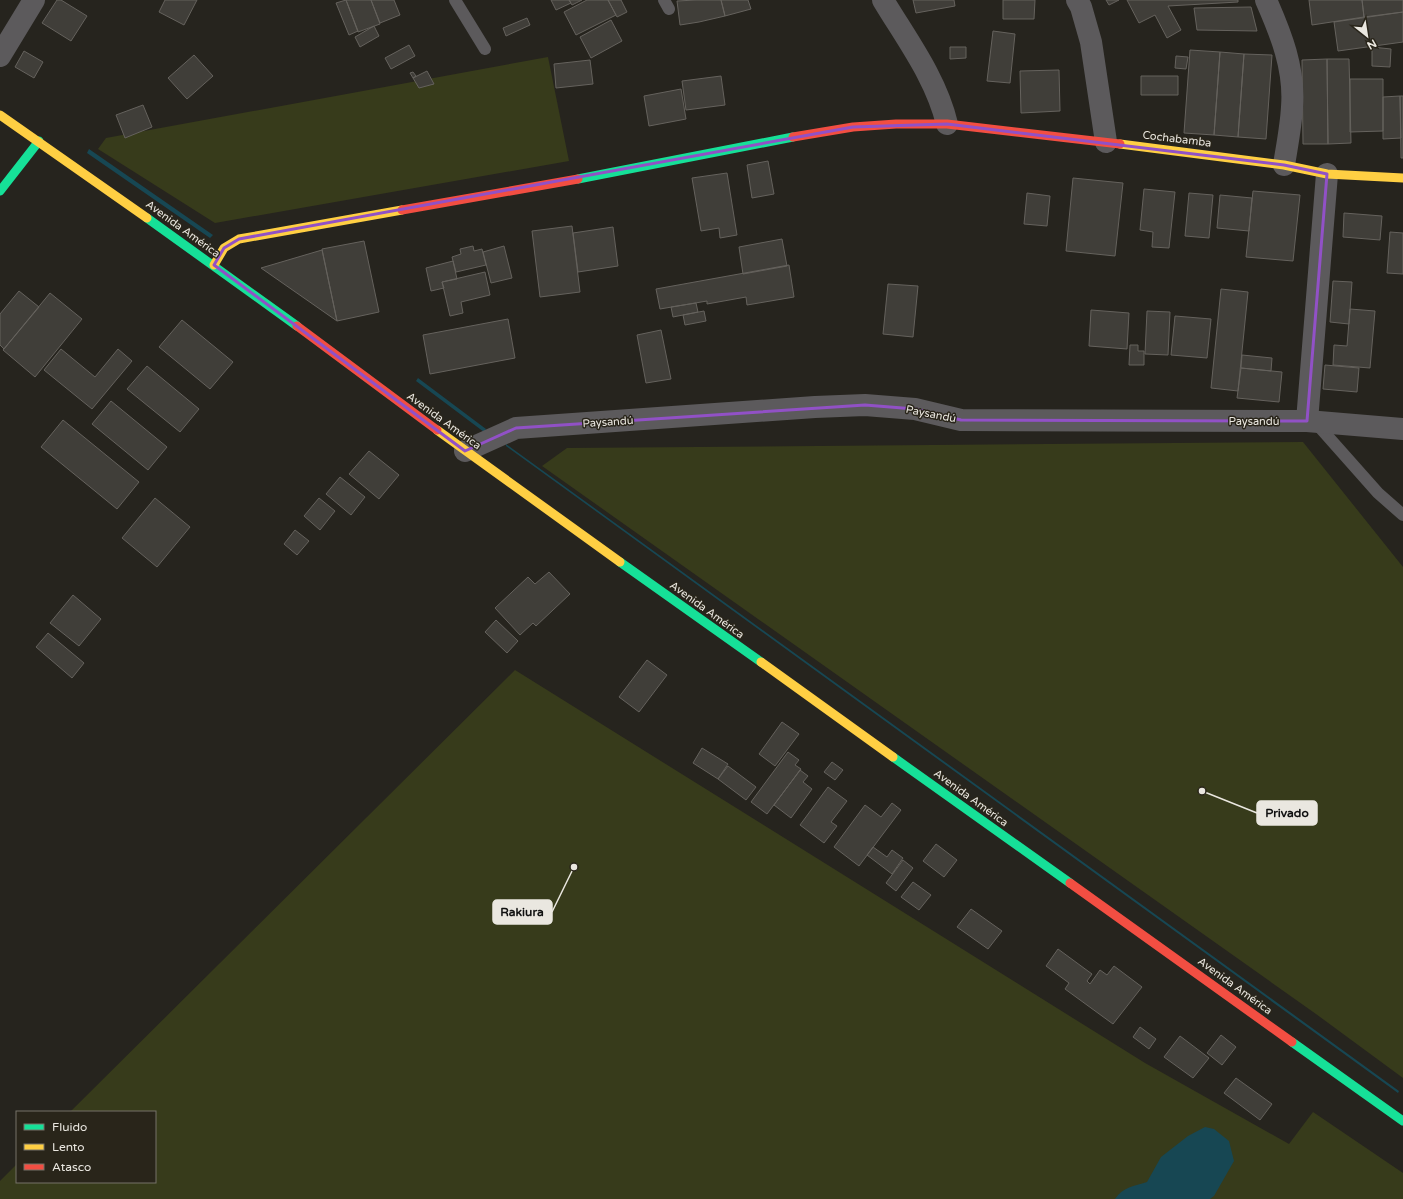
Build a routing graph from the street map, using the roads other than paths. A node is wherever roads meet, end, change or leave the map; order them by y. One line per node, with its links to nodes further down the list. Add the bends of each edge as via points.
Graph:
1 (34, 0): 7 (street)
2 (455, 0): 6 (lane)
3 (883, 0): 9 (street, via 938,92)
4 (1077, 0): 11 (street, via 1091,42)
5 (1266, 0): 12 (street, via 1280,32 1291,71 1292,107)
6 (485, 49)
7 (0, 56)
8 (0, 115): 10 (main road, Avenida América)
9 (947, 124): 11 (main road, Cochabamba); 16 (main road, Cochabamba, via 896,124 837,129 564,182 239,239 224,248)
10 (39, 141): 15 (main road); 16 (main road, Avenida América)
11 (1106, 142): 12 (main road, Cochabamba)
12 (1284, 165): 13 (main road, Cochabamba)
13 (1327, 174): 14 (main road, Cochabamba); 17 (street)
14 (1403, 178)
15 (0, 191)
16 (214, 265): 19 (main road, Avenida América)
17 (1311, 421): 18 (street, Paysandú); 19 (street, Paysandú, via 961,420 915,409 865,405 516,428); 20 (lane, via 1378,493)
18 (1403, 429)
19 (465, 451): 21 (main road, Avenida América)
20 (1403, 515)
21 (1401, 1117)

